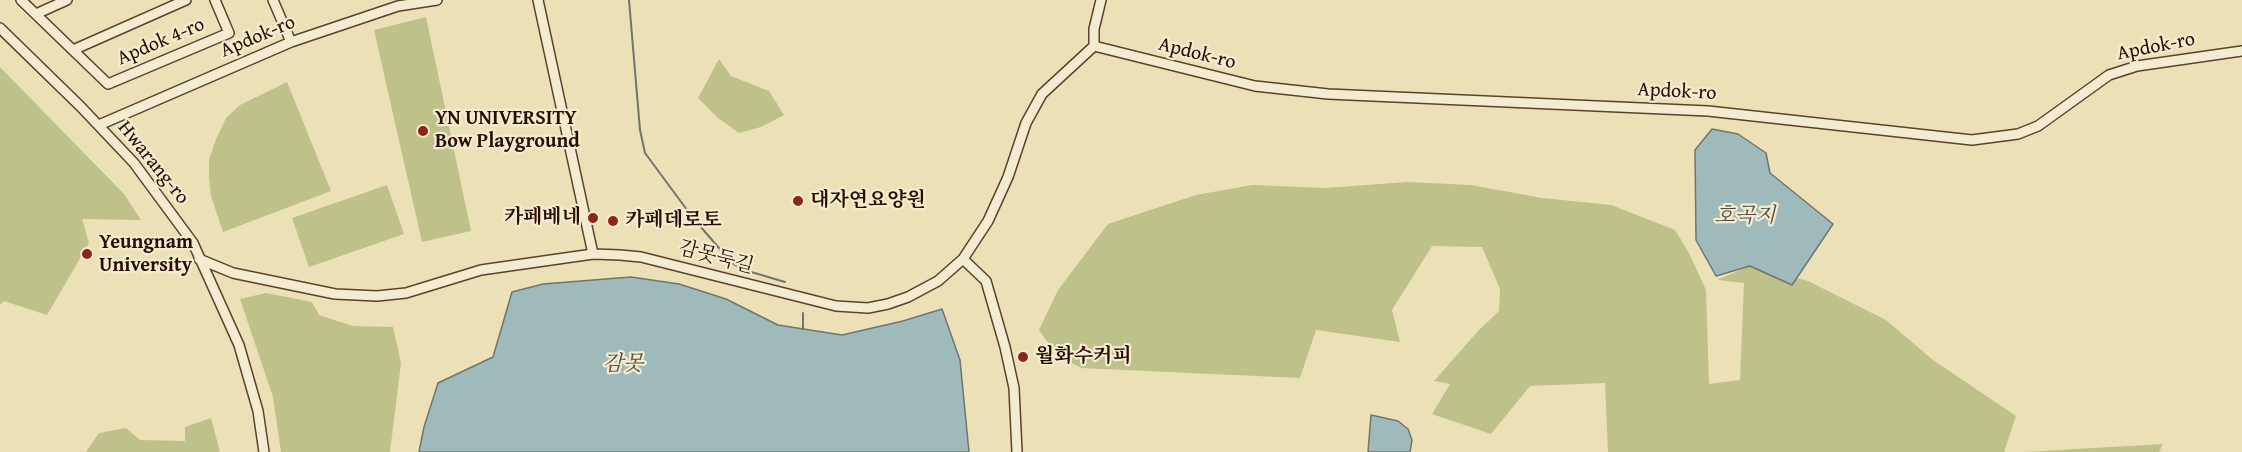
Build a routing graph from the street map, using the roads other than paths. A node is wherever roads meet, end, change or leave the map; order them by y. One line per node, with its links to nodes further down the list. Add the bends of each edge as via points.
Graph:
1 (21, 0): 9 (street)
2 (67, 0): 9 (street)
3 (186, 0): 13 (street)
4 (215, 0): 13 (street, Apdok 4-ro, via 229,33 108,84)
5 (273, 0): 11 (street)
6 (437, 0): 11 (street, Apdok-ro, via 399,6)
7 (538, 0): 16 (street)
8 (1101, 0): 12 (street)
9 (36, 14): 13 (street)
10 (0, 28): 15 (street, Hwarang-ro)
11 (291, 42): 15 (street, Apdok-ro)
12 (1094, 46): 14 (street, Apdok-ro, via 1255,86 1328,94 1708,111 1972,140 2018,134 2038,126 2109,75 2137,66); 18 (street, 감못둑길, via 1042,94 1026,123 988,221)
13 (72, 50)
14 (2242, 51)
15 (99, 125): 17 (street, Hwarang-ro, via 134,163 193,243)
16 (593, 254): 17 (street, 감못둑길, via 481,270 406,293 377,296 334,294 234,274); 18 (street, 감못둑길, via 641,257 805,300 868,308 908,297)
17 (199, 259): 19 (street, Hwarang-ro, via 239,345 258,411)
18 (963, 260): 20 (street, via 986,281 1005,347 1014,388)
19 (264, 452)
20 (1017, 452)

